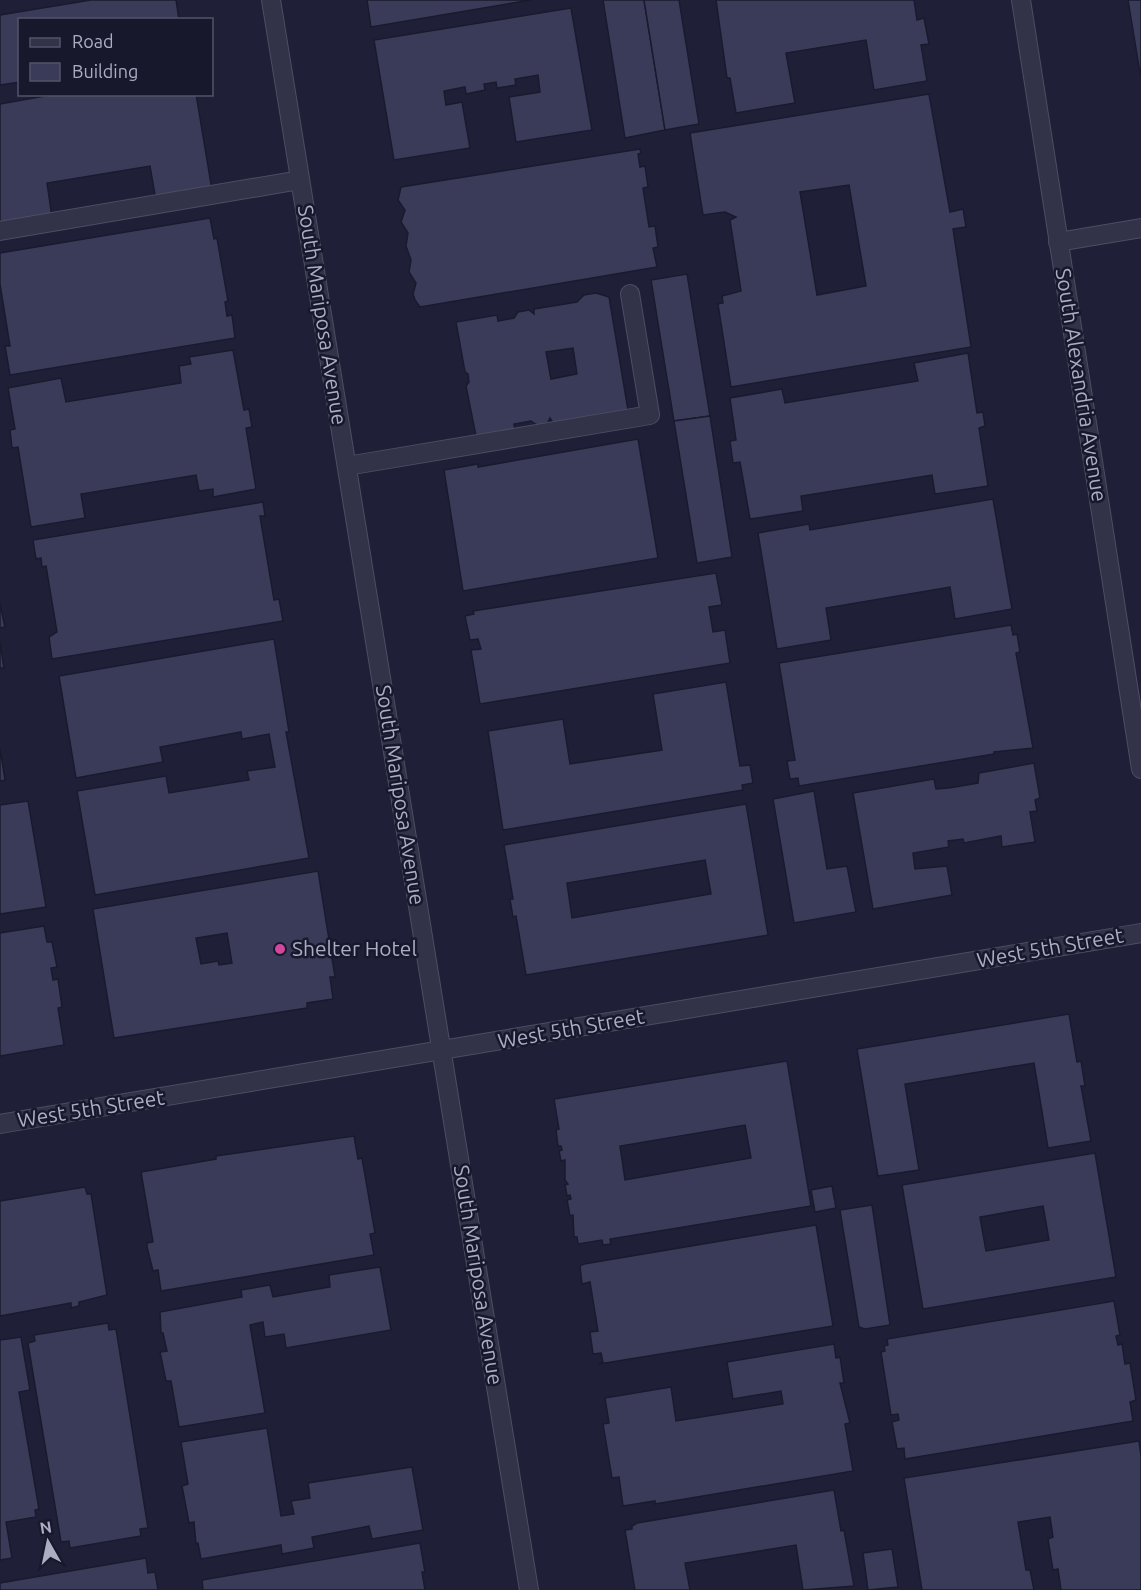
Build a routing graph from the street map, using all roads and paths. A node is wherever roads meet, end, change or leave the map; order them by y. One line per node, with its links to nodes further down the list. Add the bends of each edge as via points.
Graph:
1 (271, 0): 3 (street, South Mariposa Avenue)
2 (1021, 0): 6 (street, South Alexandria Avenue)
3 (300, 180): 5 (street); 8 (street, South Mariposa Avenue)
4 (1141, 228): 6 (street)
5 (0, 231)
6 (1058, 242): 9 (street, South Alexandria Avenue)
7 (630, 294): 8 (street, via 650,415)
8 (347, 466): 11 (street, South Mariposa Avenue)
9 (1141, 769)
10 (1141, 933): 11 (street, West 5th Street)
11 (442, 1051): 12 (street, West 5th Street); 13 (street, South Mariposa Avenue)
12 (0, 1124)
13 (529, 1590)

